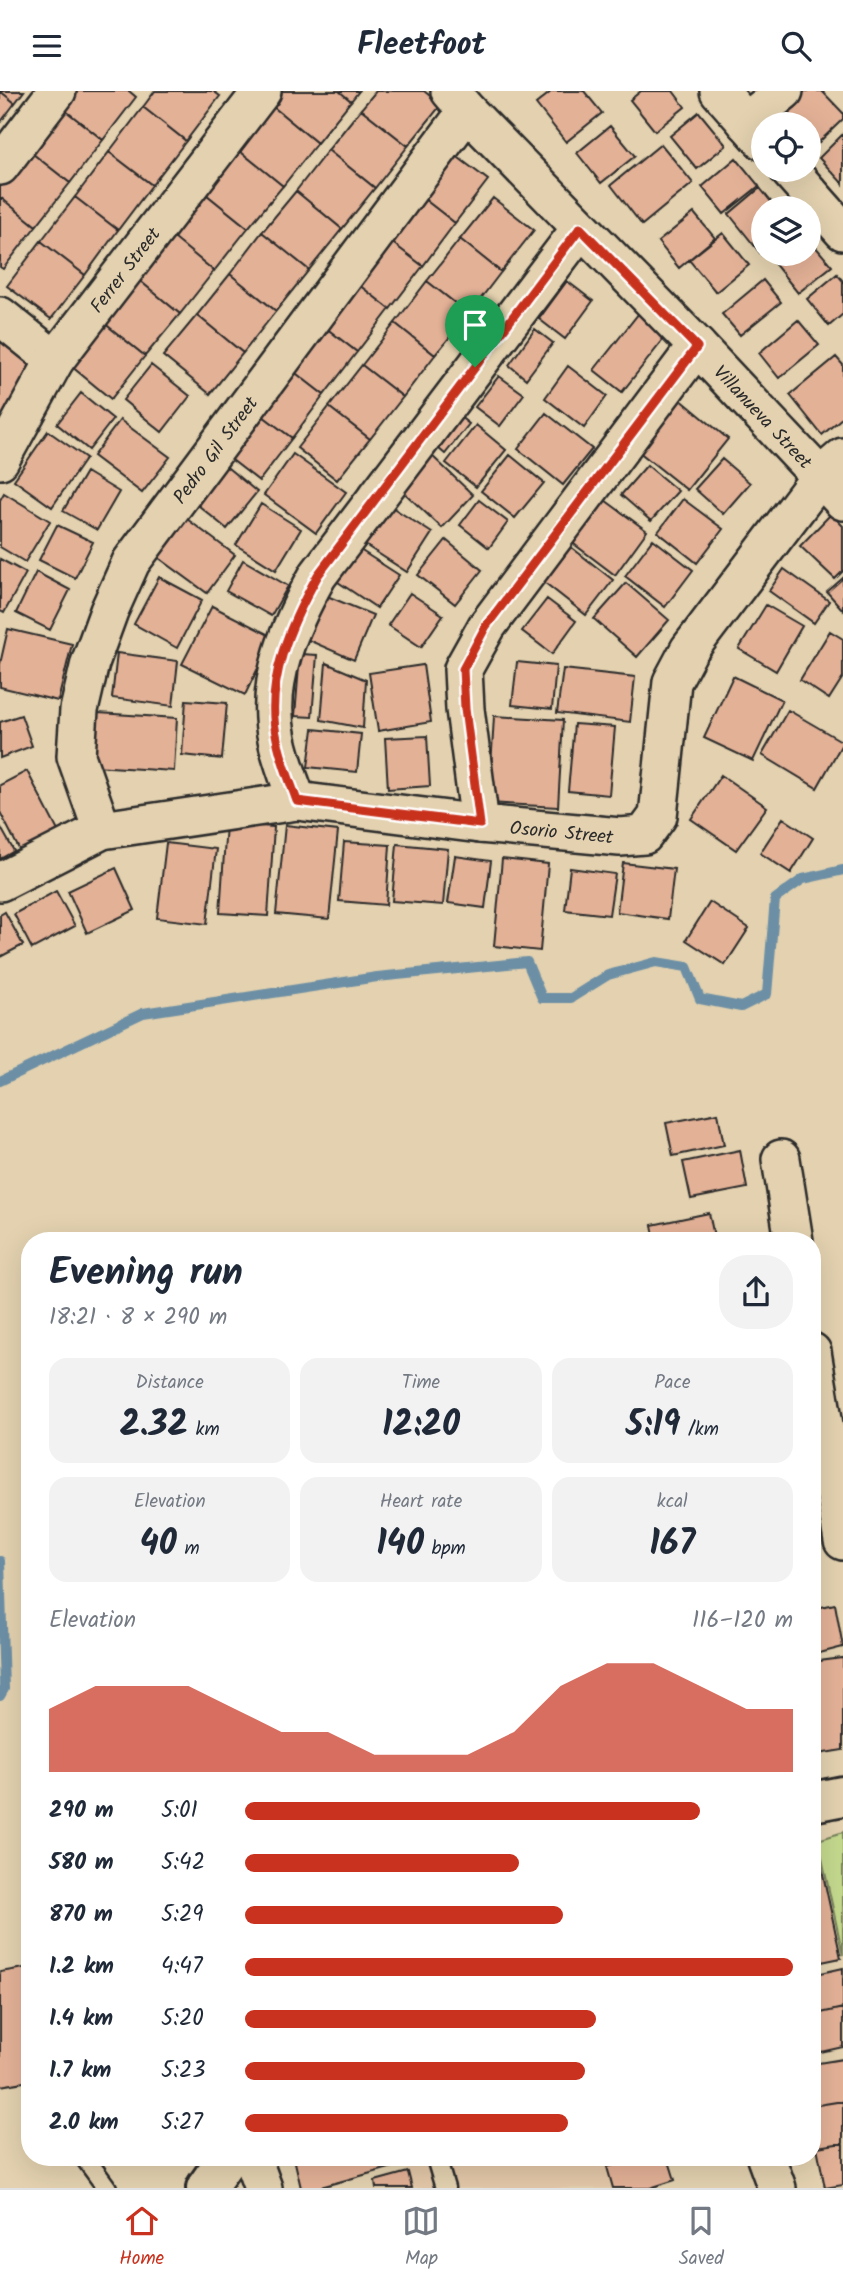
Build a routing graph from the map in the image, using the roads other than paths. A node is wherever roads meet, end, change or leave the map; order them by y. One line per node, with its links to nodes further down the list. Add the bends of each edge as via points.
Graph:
1 (57, 91): 8 (street)
2 (262, 91): 14 (street, Ferrer Street)
3 (719, 91): 7 (street)
4 (784, 91): 6 (street)
5 (459, 101): 10 (street, Villanueva Street); 19 (street, Pedro Gil Street, via 131,562 108,611 79,711 76,756)
6 (769, 112)
7 (751, 127)
8 (0, 166)
9 (800, 182): 11 (street)
10 (580, 228): 13 (street, Villanueva Street); 17 (street, via 318,575 297,612 280,662 274,704 276,738)
11 (843, 231)
12 (0, 316): 14 (street)
13 (697, 347): 16 (street, Villanueva Street); 18 (street, via 486,626 463,669)
14 (55, 360): 15 (street, Ferrer Street)
15 (0, 460)
16 (835, 478): 18 (street, Osorio Street, via 689,650 672,682 658,816 644,835 620,837)
17 (297, 801): 18 (street, Osorio Street); 19 (street, Osorio Street)
18 (480, 824)
19 (102, 830): 20 (street, Osorio Street)
20 (0, 882)
21 (781, 1159): 22 (street)
22 (793, 1232)
23 (821, 1407): 24 (street)
24 (843, 1541)
25 (843, 1796): 26 (main road)
26 (821, 1800)
27 (91, 2166): 31 (lane)
28 (230, 2166): 32 (street)
29 (438, 2166): 33 (lane)
30 (769, 2166): 34 (street)
31 (107, 2188)
32 (263, 2188)
33 (445, 2188)
34 (777, 2188)

